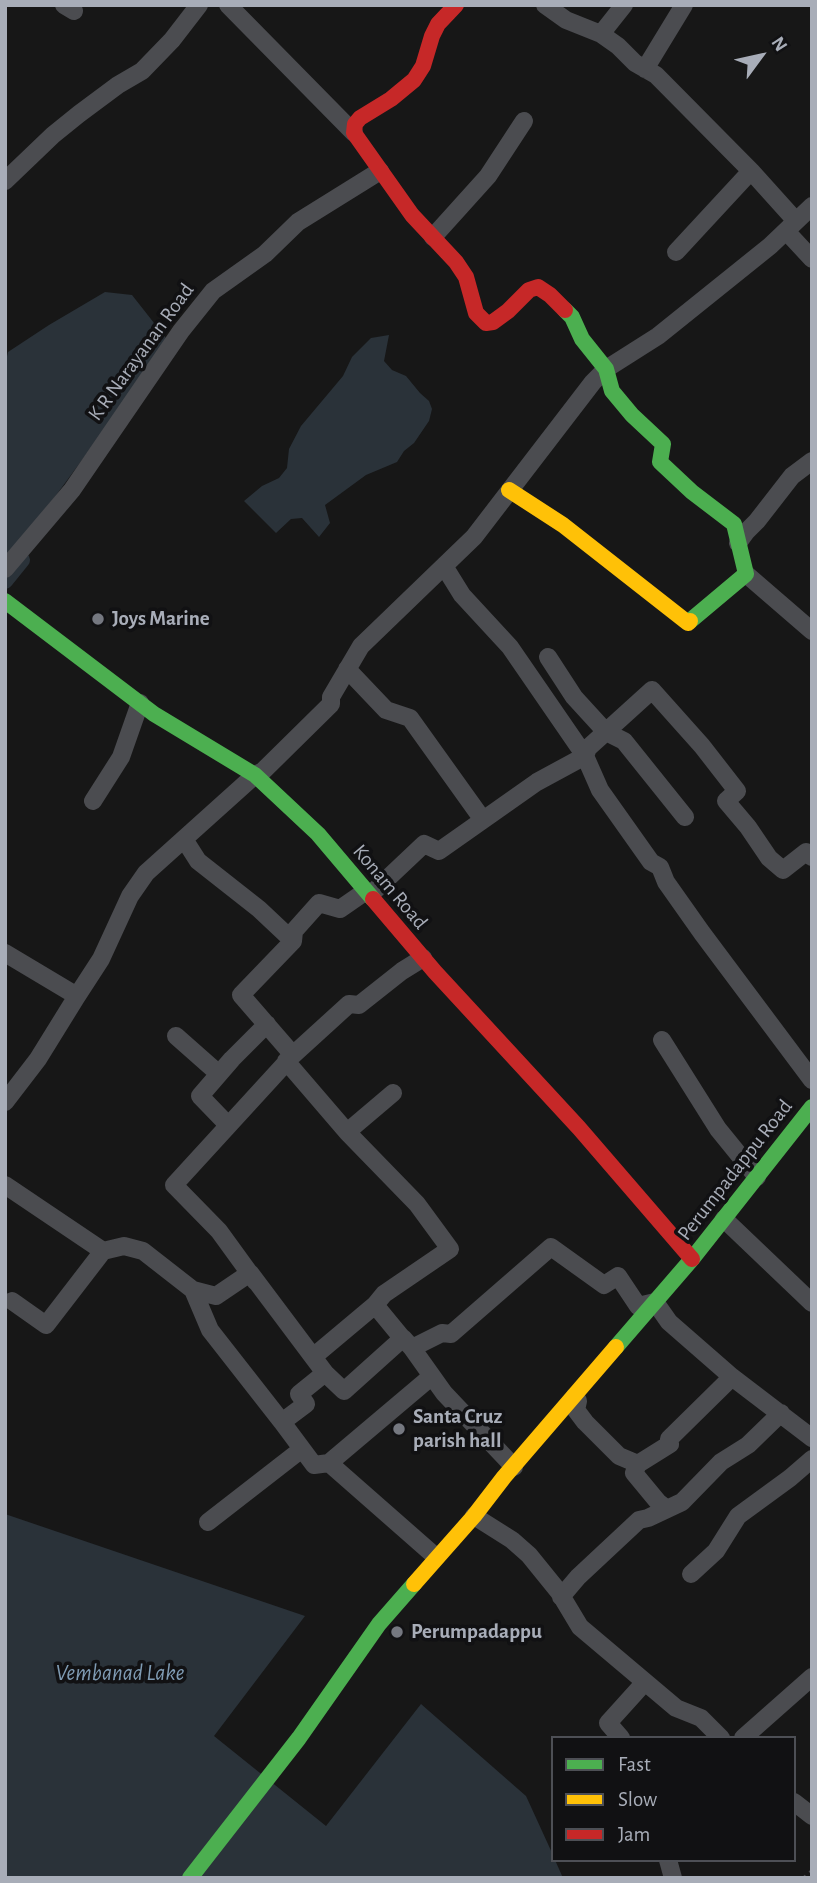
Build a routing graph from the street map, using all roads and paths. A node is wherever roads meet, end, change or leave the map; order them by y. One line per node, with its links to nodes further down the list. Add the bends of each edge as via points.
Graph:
1 (199, 5): 13 (street, via 142,71 70,121)
2 (228, 5): 10 (street)
3 (456, 5): 10 (street, via 438,24 414,80 360,118)
4 (545, 5): 7 (street, via 566,20)
5 (624, 5): 7 (street)
6 (684, 5): 8 (street)
7 (601, 34): 8 (street)
8 (645, 69): 11 (street)
9 (524, 121): 16 (street, via 488,176)
10 (354, 133): 12 (street)
11 (751, 171): 15 (street); 17 (street)
12 (380, 172): 16 (street); 24 (street, K R Narayanan Road, via 299,222 265,254 213,291 72,490)
13 (5, 181)
14 (812, 206): 15 (street)
15 (791, 226): 18 (street); 19 (street, via 658,336)
16 (433, 237): 19 (street, via 466,277 476,313 486,323 538,287 572,317 582,339)
17 (676, 252)
18 (812, 259)
19 (606, 369): 21 (street); 22 (street, via 612,391 663,444 660,463 734,524)
20 (812, 461): 22 (street, via 792,476)
21 (509, 490): 23 (street, via 474,537); 25 (street, via 563,525 688,623)
22 (738, 543): 25 (street)
23 (444, 566): 29 (street, via 361,646); 32 (street, via 462,595 510,647)
24 (5, 569)
25 (746, 574): 27 (street)
26 (5, 601): 30 (street, Konam Road)
27 (812, 631)
28 (548, 657): 31 (street, via 574,697)
29 (348, 669): 33 (street, via 331,704); 36 (street, via 386,710 410,718)
30 (140, 703): 33 (street, Konam Road); 34 (street, via 121,757)
31 (606, 732): 32 (street); 35 (street, via 624,741); 38 (street, via 652,690 737,791 726,801 769,858 783,870 806,852)
32 (585, 756): 36 (street); 49 (street, via 600,790)
33 (255, 775): 37 (street); 39 (street, Konam Road, via 318,834)
34 (93, 801)
35 (685, 817)
36 (483, 820): 39 (street, via 439,851 424,844)
37 (184, 839): 40 (street, via 198,861); 43 (street, via 146,873 130,896 101,959)
38 (812, 857)
39 (368, 893): 40 (street, via 340,909 319,903 293,930); 42 (street, Konam Road)
40 (293, 941): 44 (street, via 241,995)
41 (5, 953): 43 (street)
42 (423, 958): 47 (street, via 359,1005 349,1004); 59 (street, Konam Road)
43 (77, 996): 51 (street)
44 (267, 1024): 47 (street); 48 (street)
45 (176, 1036): 48 (street)
46 (662, 1040): 55 (street, via 718,1129)
47 (290, 1058): 53 (street); 54 (street)
48 (219, 1074): 53 (street, via 200,1096)
49 (812, 1080)
50 (393, 1093): 54 (street)
51 (5, 1102)
52 (812, 1107): 55 (street, Perumpadappu Road)
53 (228, 1125): 60 (street, via 174,1185 219,1231)
54 (347, 1132): 65 (street, via 417,1204 450,1249)
55 (757, 1177): 57 (street, Perumpadappu Road)
56 (5, 1185): 58 (street)
57 (724, 1219): 59 (street, Perumpadappu Road); 64 (street)
58 (103, 1251): 61 (street, via 124,1246 144,1251); 62 (street, via 46,1325)
59 (692, 1259): 63 (street, Perumpadappu Road)
60 (256, 1282): 61 (street, via 250,1273 216,1296); 67 (street)
61 (192, 1290): 73 (street, via 210,1330)
62 (12, 1301)
63 (655, 1302): 66 (street, via 638,1306 618,1276 604,1285 551,1247 451,1334); 70 (street, via 669,1322); 71 (street, Perumpadappu Road)
64 (812, 1303)
65 (375, 1305): 66 (street); 67 (street)
66 (408, 1343): 68 (street, via 344,1391); 69 (street)
67 (313, 1357): 68 (street)
68 (325, 1373): 73 (street, via 299,1394 306,1404)
69 (432, 1376): 77 (street); 79 (street)
70 (732, 1377): 72 (street); 78 (street, via 670,1444)
71 (575, 1396): 78 (street, via 576,1410 585,1422 619,1455); 79 (street, Perumpadappu Road)
72 (781, 1413): 74 (street); 80 (street, via 721,1462 682,1502)
73 (282, 1422): 75 (street)
74 (812, 1438)
75 (302, 1448): 77 (street, via 314,1465); 82 (street)
76 (812, 1460): 84 (street, via 738,1516 716,1551)
77 (329, 1463): 83 (street)
78 (638, 1464): 80 (street, via 634,1473)
79 (514, 1467): 81 (street, Perumpadappu Road)
80 (667, 1508): 85 (street, via 639,1520)
81 (474, 1516): 83 (street, Perumpadappu Road); 85 (street, via 529,1555)
82 (208, 1522)
83 (436, 1557): 94 (street, Perumpadappu Road, via 379,1624 299,1738)
84 (691, 1574)
85 (561, 1597): 87 (street, via 580,1627)
86 (812, 1677): 90 (street)
87 (645, 1682): 88 (street, via 608,1723); 89 (street, via 676,1708 701,1718)
88 (619, 1736)
89 (719, 1736)
90 (745, 1736)
91 (796, 1804): 92 (street)
92 (812, 1816)
93 (812, 1870): 95 (path)
94 (190, 1878)
95 (803, 1878)

